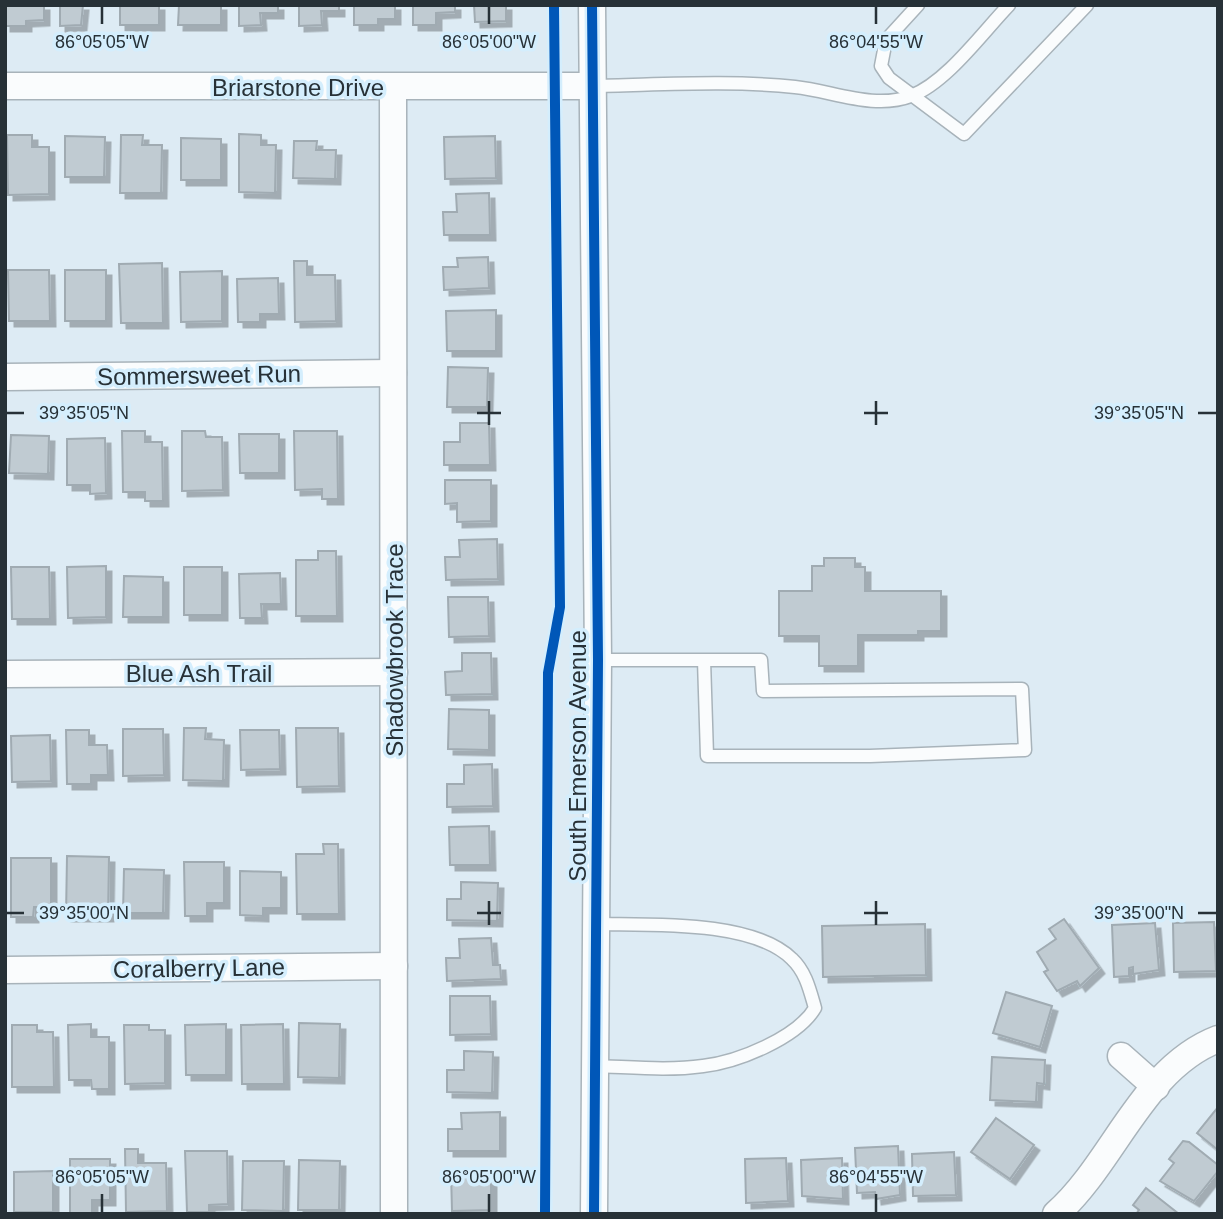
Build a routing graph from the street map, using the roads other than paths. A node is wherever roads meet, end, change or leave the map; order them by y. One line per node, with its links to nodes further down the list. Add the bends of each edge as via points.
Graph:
1 (592, 5): 6 (street, South Emerson Avenue)
2 (918, 5): 8 (lane, via 887,40 881,66 889,78)
3 (1009, 5): 8 (lane, via 934,84)
4 (1087, 5): 8 (lane, via 964,134)
5 (5, 86): 7 (street, Briarstone Drive)
6 (591, 86): 7 (street, Briarstone Drive); 8 (lane, via 796,87 855,100); 11 (street, South Emerson Avenue)
7 (393, 87): 9 (street, Shadowbrook Trace)
8 (913, 95)
9 (393, 373): 10 (street, Sommersweet Run); 13 (street, Shadowbrook Trace)
10 (5, 377)
11 (598, 660): 12 (lane); 15 (street, South Emerson Avenue)
12 (704, 660): 12 (lane, via 761,660 763,691 1022,689 1025,750 706,756)
13 (394, 672): 14 (street, Blue Ash Trail); 16 (street, Shadowbrook Trace)
14 (5, 674)
15 (598, 924): 20 (street, South Emerson Avenue); 20 (lane, via 729,930 760,938 792,959 809,984 815,1008 806,1022 764,1047 705,1066)
16 (394, 966): 17 (street, Coralberry Lane); 22 (street, Shadowbrook Trace)
17 (5, 970)
18 (1218, 1040): 21 (street, via 1186,1056)
19 (1121, 1056): 21 (street)
20 (595, 1066): 23 (street, South Emerson Avenue)
21 (1156, 1087): 24 (street)
22 (394, 1214)
23 (594, 1214)
24 (1056, 1214)

